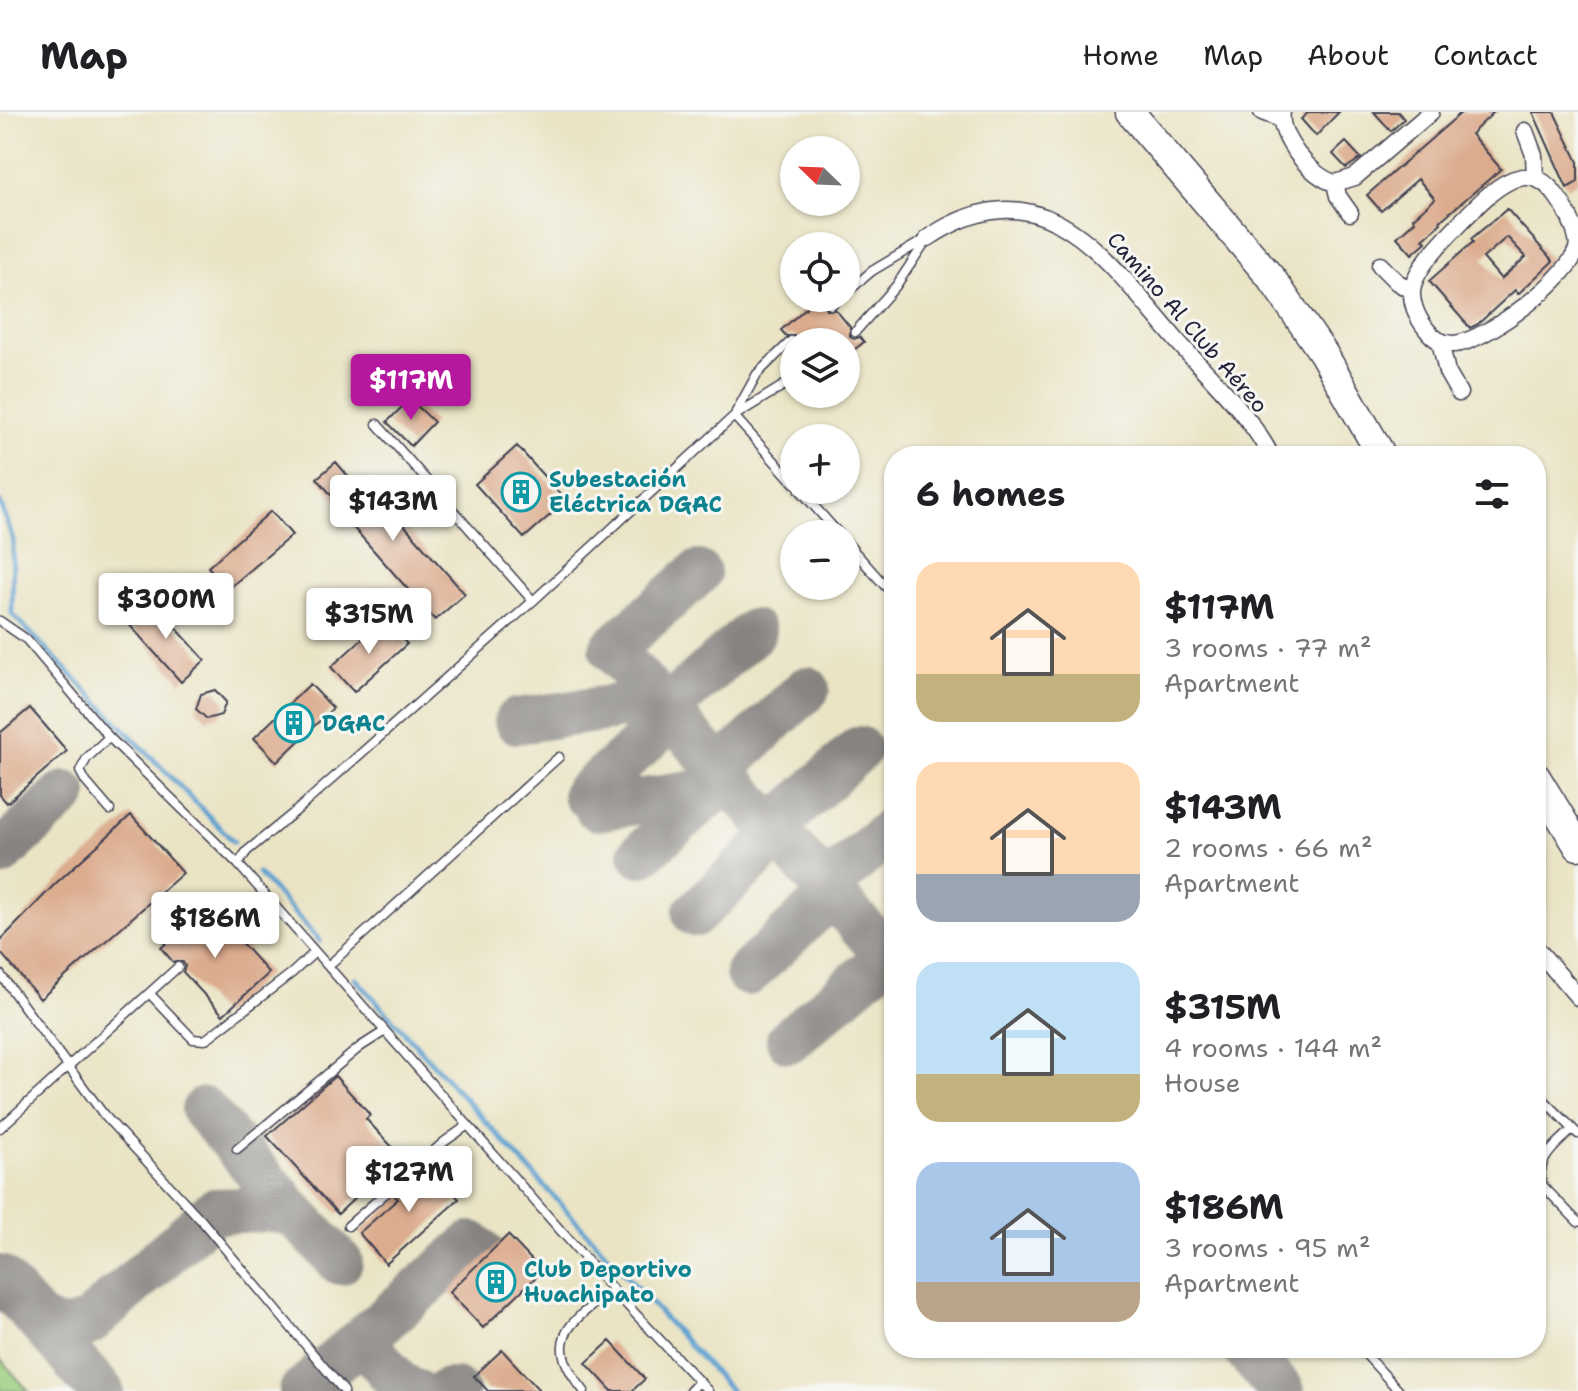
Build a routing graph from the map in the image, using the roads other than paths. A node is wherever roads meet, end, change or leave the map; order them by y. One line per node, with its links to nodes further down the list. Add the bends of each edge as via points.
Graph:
1 (1130, 112): 23 (highway, via 1279,289)
2 (1262, 112): 4 (street)
3 (1431, 112): 7 (street, via 1355,177)
4 (1282, 115): 7 (street, via 1289,142 1316,173)
5 (1525, 131): 6 (street)
6 (1535, 177): 8 (street); 14 (street, via 1514,179 1476,208 1428,260)
7 (1335, 183): 9 (street)
8 (1571, 204): 11 (street)
9 (1350, 213)
10 (928, 238): 13 (lane, Camino Al Club Aéreo); 15 (lane, Camino Al Club Aéreo); 22 (street, Camino Al Club Aéreo, via 958,220 1004,211 1050,218 1079,234 1238,408)
11 (1578, 244): 16 (street, via 1574,259 1554,281 1504,320 1467,341)
12 (1380, 265): 14 (street)
13 (860, 281)
14 (1412, 291): 16 (street, via 1420,320)
15 (859, 328)
16 (1440, 341): 19 (street, via 1447,372)
17 (780, 352): 20 (lane, via 757,374)
18 (780, 388): 20 (lane)
19 (1459, 393)
20 (734, 416): 24 (lane); 29 (lane)
21 (377, 424): 29 (lane)
22 (1264, 446)
23 (1376, 446)
24 (780, 467)
25 (812, 504): 26 (lane)
26 (827, 520)
27 (860, 558): 28 (lane)
28 (884, 585)
29 (533, 601): 36 (lane)
30 (0, 621): 31 (lane, via 26,639)
31 (109, 737): 34 (lane, via 80,771); 36 (lane)
32 (559, 757): 39 (lane)
33 (1546, 793): 35 (highway)
34 (110, 810)
35 (1578, 846)
36 (238, 864): 37 (lane)
37 (315, 952): 39 (lane); 42 (lane, via 205,1040 193,1039)
38 (1546, 960): 43 (street)
39 (328, 966): 44 (lane)
40 (178, 967): 42 (lane)
41 (0, 974): 45 (lane)
42 (150, 994): 45 (lane)
43 (1578, 997)
44 (385, 1031): 47 (lane); 50 (lane)
45 (67, 1068): 48 (lane); 58 (lane)
46 (1546, 1102): 49 (lane)
47 (468, 1125): 54 (lane); 55 (lane)
48 (0, 1128)
49 (1576, 1131): 51 (lane)
50 (237, 1149)
51 (1546, 1157)
52 (1546, 1189): 53 (lane)
53 (1578, 1222)
54 (348, 1226)
55 (613, 1290): 57 (lane); 59 (lane, via 566,1330 561,1351 569,1373)
56 (1369, 1358): 62 (lane)
57 (700, 1381): 60 (lane); 61 (lane)
58 (344, 1391)
59 (584, 1391)
60 (690, 1391)
61 (708, 1391)
62 (1399, 1391)

